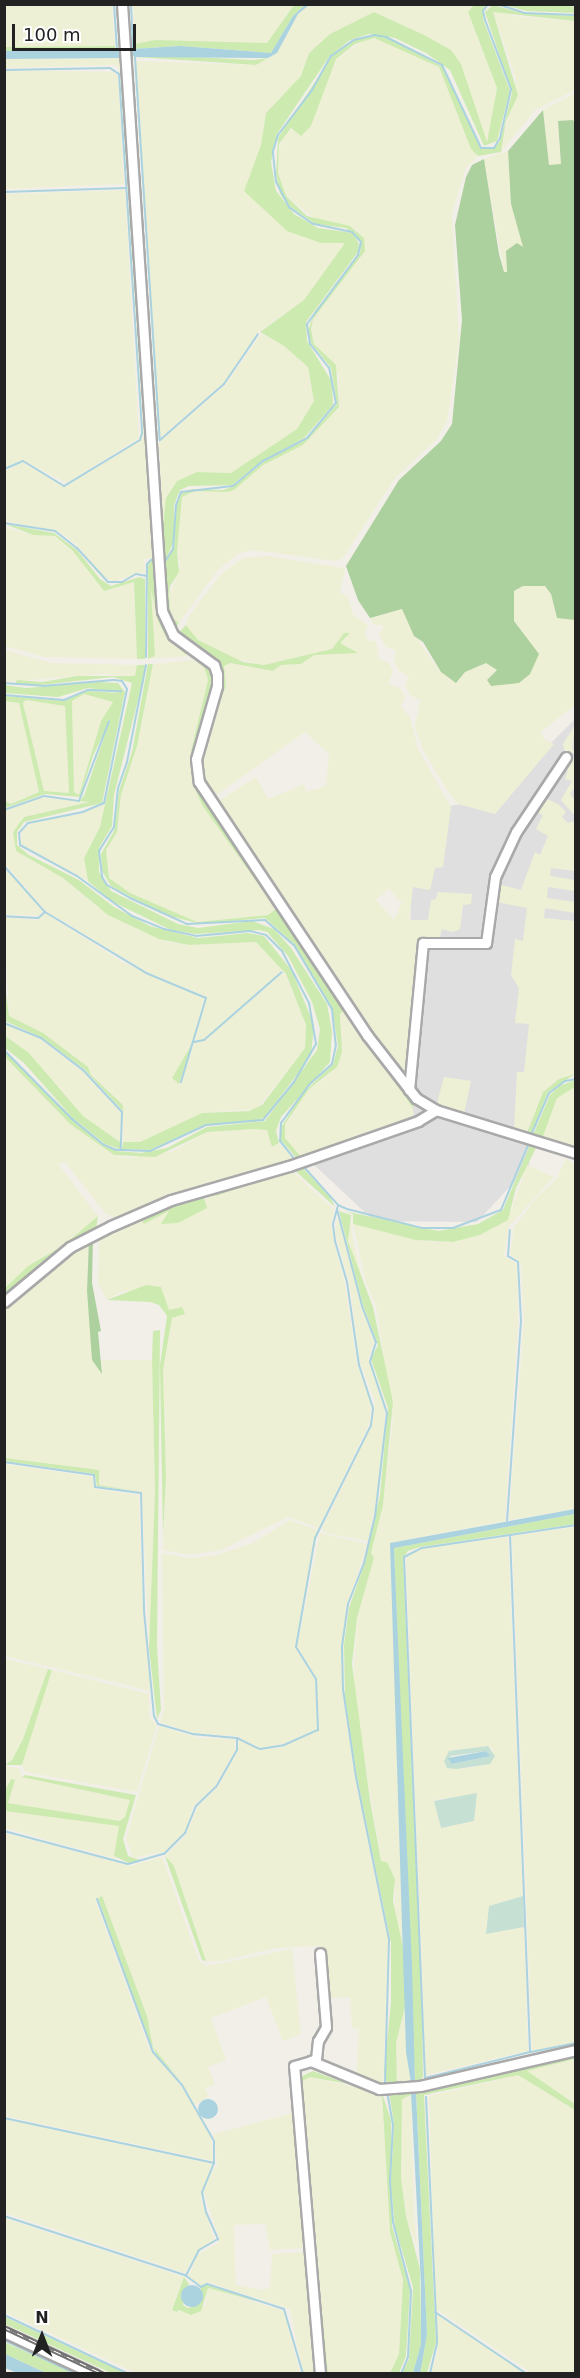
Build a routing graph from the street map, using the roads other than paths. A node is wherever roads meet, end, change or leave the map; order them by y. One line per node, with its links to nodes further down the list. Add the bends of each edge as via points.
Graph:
1 (122, 4): 3 (street, via 162,610 173,635 214,665 217,674 196,759 199,782 367,1035)
2 (566, 757): 3 (street, via 516,832 495,877 486,943 423,943)
3 (409, 1090): 4 (street, via 425,1106)
4 (436, 1110): 5 (street); 6 (street, via 418,1121 289,1166 171,1200 111,1226 70,1247)
5 (575, 1153)
6 (4, 1302)
7 (320, 1953): 9 (street, via 326,2028 318,2041 316,2059)
8 (576, 2050): 9 (street, via 420,2086 379,2090)
9 (311, 2061): 12 (street, via 294,2066)
10 (4, 2332): 11 (street)
11 (94, 2373)
12 (320, 2373)

